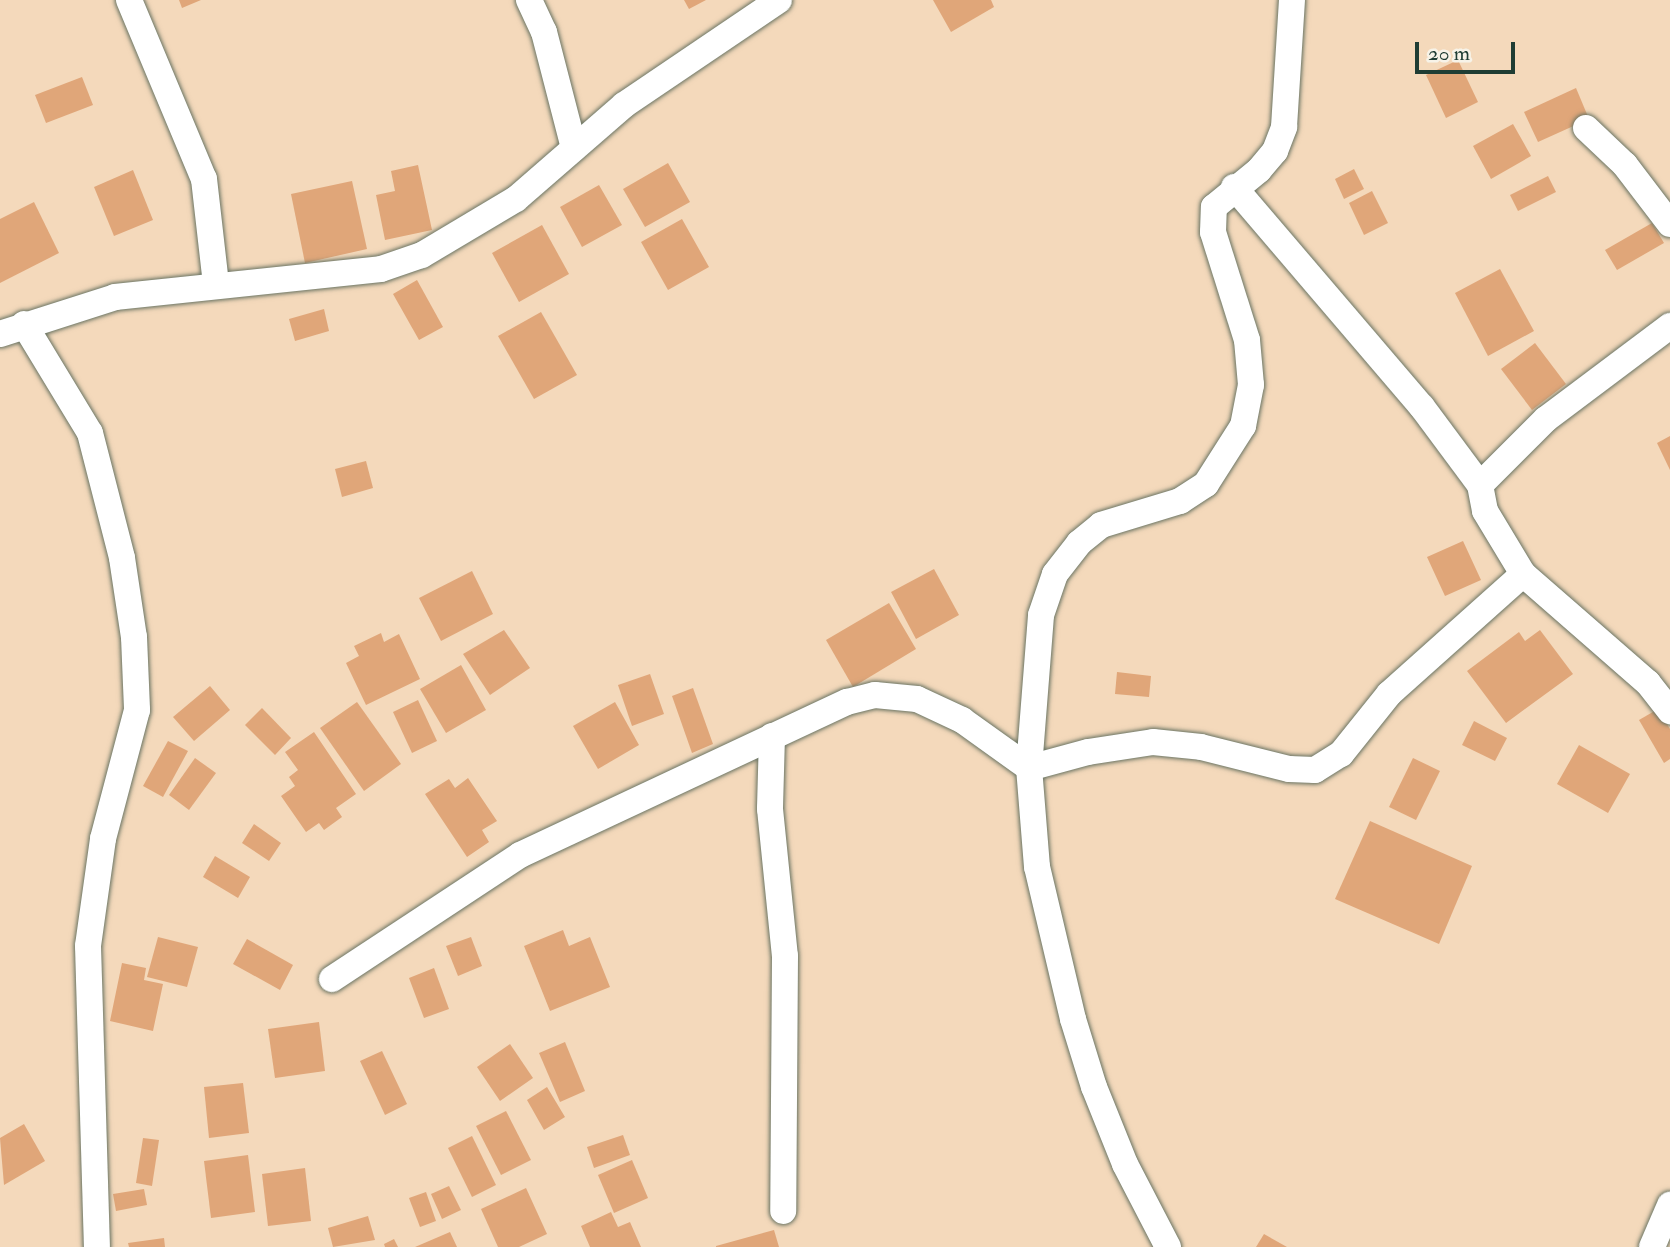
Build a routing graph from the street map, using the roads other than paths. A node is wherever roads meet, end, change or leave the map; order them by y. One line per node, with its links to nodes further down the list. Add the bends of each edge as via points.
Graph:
1 (129, 0): 9 (street, via 204,179)
2 (529, 0): 6 (street, via 544,32)
3 (779, 0): 6 (street, via 624,105)
4 (1292, 0): 7 (street, via 1284,127 1275,151 1259,170)
5 (1586, 128): 8 (street, via 1625,165)
6 (574, 148): 9 (street, via 516,199 422,255 382,269)
7 (1234, 187): 12 (street, via 1422,407); 16 (street, via 1214,207 1213,232 1247,340 1251,385 1243,426 1206,484 1180,501 1101,524 1055,573 1041,615)
8 (1670, 224)
9 (216, 285): 11 (street, via 115,297)
10 (1670, 326): 12 (street, via 1546,419)
11 (12, 329): 20 (street, via 90,433 122,558 134,637 137,710 103,839 88,946)
12 (1480, 485): 13 (street, via 1485,511)
13 (1523, 574): 14 (street, via 1648,682); 16 (street, via 1389,694 1329,764 1315,770 1153,742 1088,752)
14 (1670, 711)
15 (772, 736): 16 (street, via 866,697 917,699 962,720); 17 (street, via 520,855); 19 (street, via 769,809 785,956)
16 (1029, 768): 21 (street, via 1037,867 1073,1019 1125,1164)
17 (332, 979)
18 (1670, 1205): 22 (street)
19 (783, 1211)
20 (97, 1247)
21 (1168, 1247)
22 (1652, 1247)

